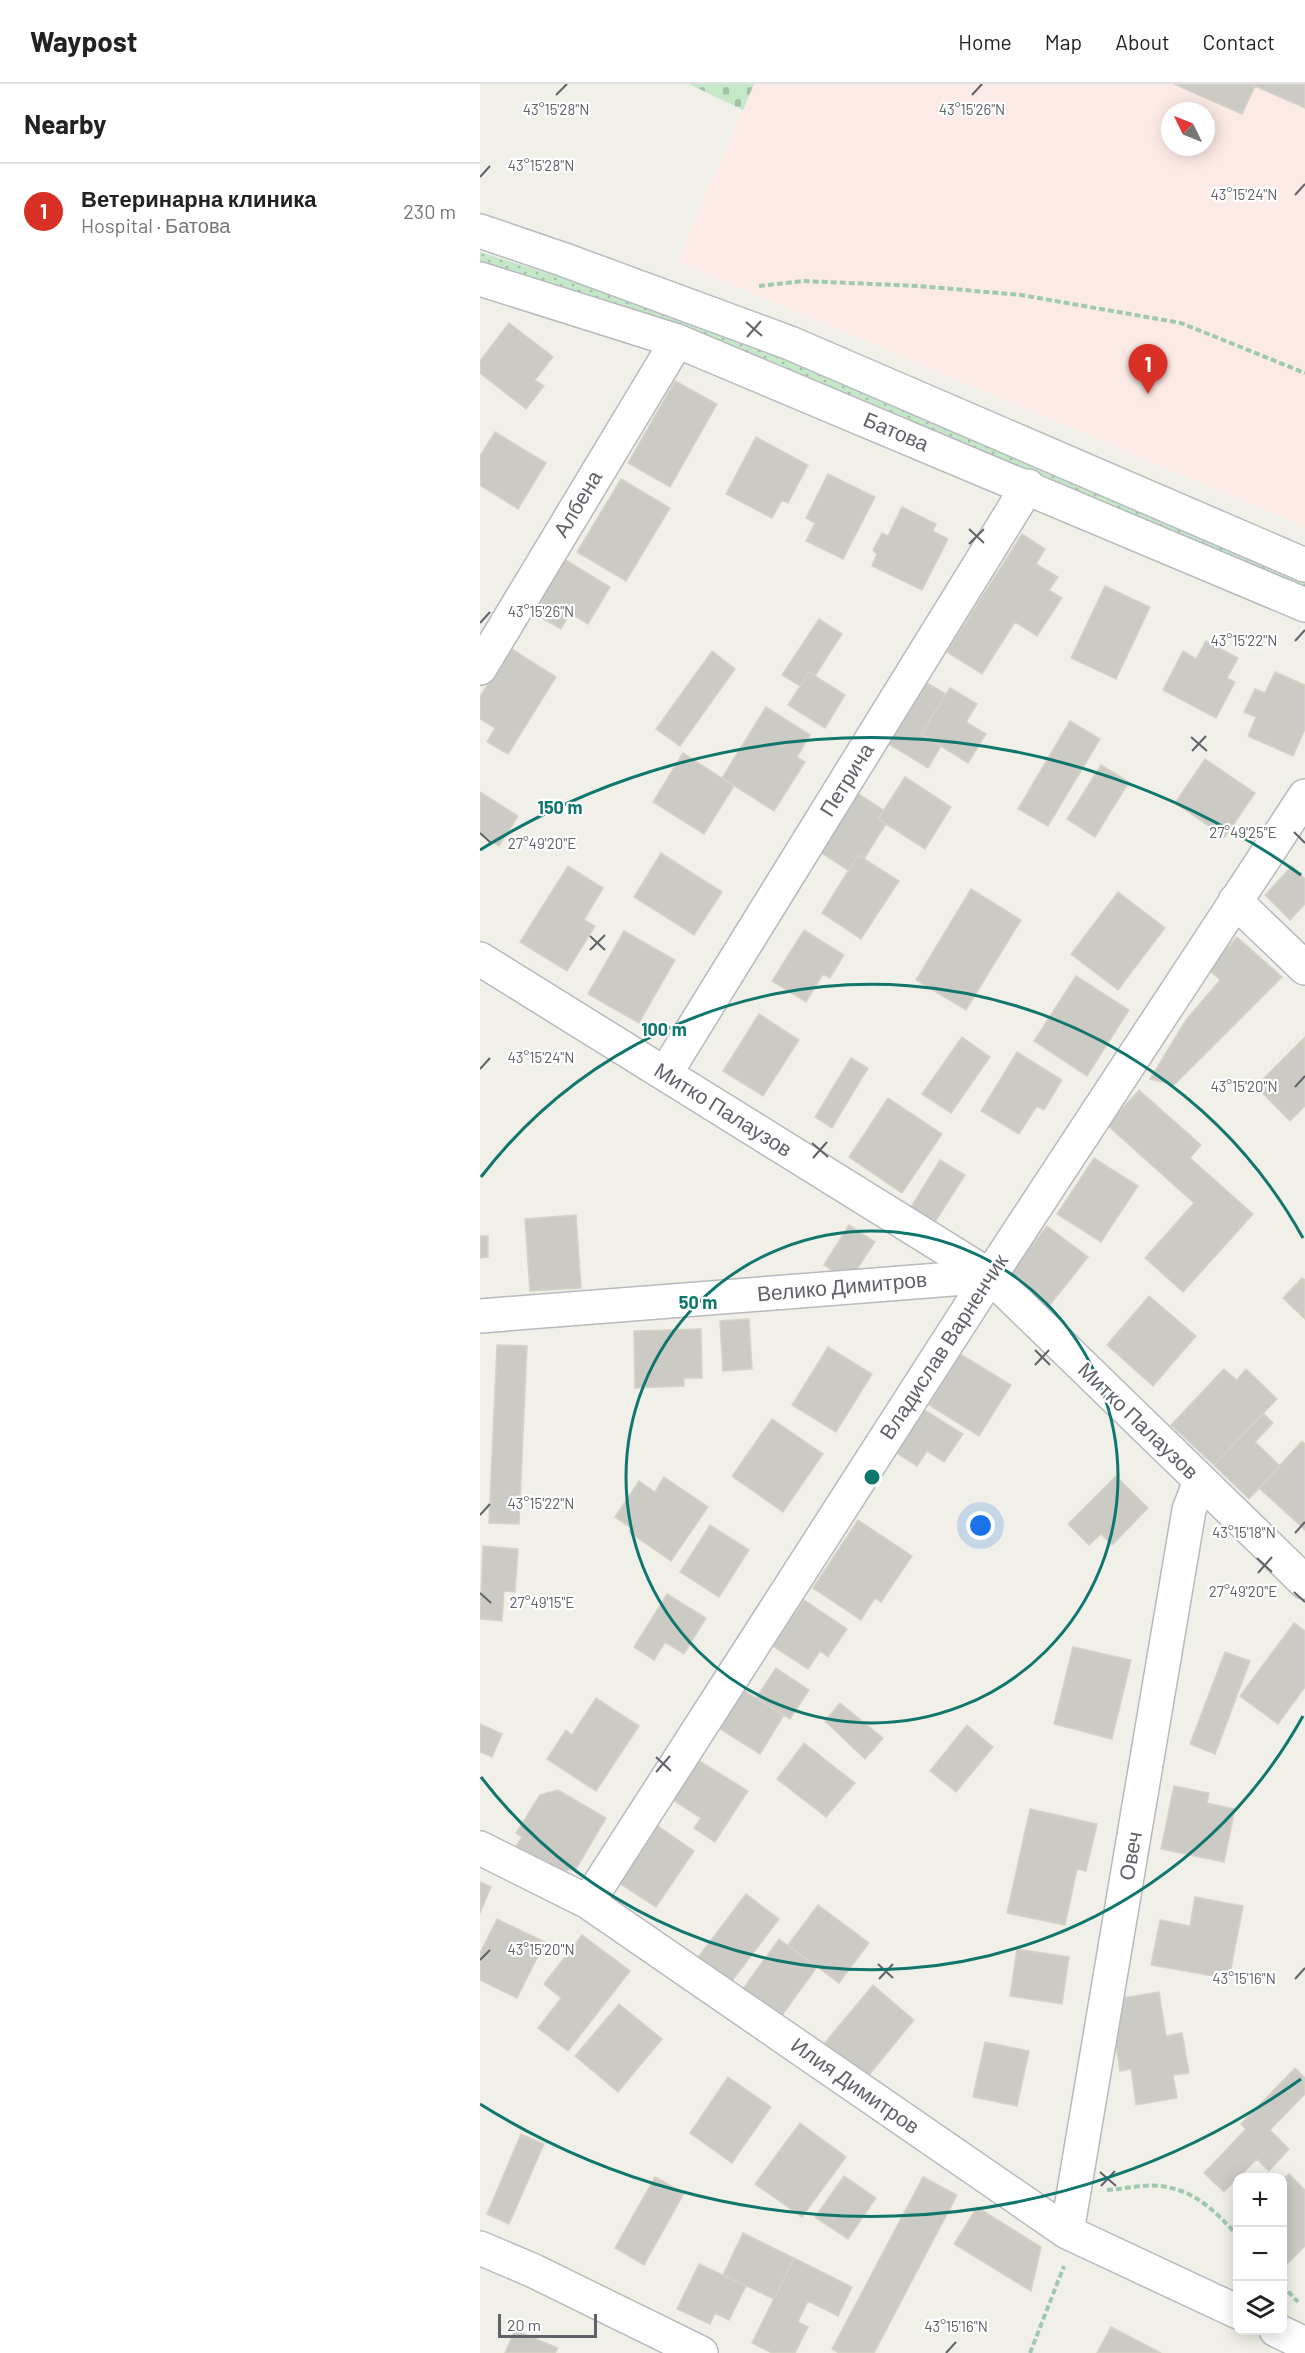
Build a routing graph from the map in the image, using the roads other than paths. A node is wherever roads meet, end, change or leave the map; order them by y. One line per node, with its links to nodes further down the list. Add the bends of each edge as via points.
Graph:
1 (480, 231): 5 (street, via 790,343)
2 (480, 279): 3 (street, Батова)
3 (677, 340): 4 (street, Батова); 7 (street, Албена)
4 (1028, 486): 6 (street, Батова); 12 (street, Петрича)
5 (1305, 565)
6 (1305, 605)
7 (480, 668)
8 (1305, 796): 9 (street, Владислав Варненчик)
9 (1235, 901): 11 (street); 13 (street, Владислав Варненчик)
10 (480, 959): 12 (street, Митко Палаузов)
11 (1305, 968)
12 (665, 1074): 13 (street, Митко Палаузов)
13 (990, 1276): 14 (street, Велико Димитров); 15 (street, Митко Палаузов); 18 (street, Владислав Варненчик)
14 (480, 1316)
15 (1200, 1481): 16 (street, Митко Палаузов); 19 (street, Овеч, via 1189,1510)
16 (1305, 1582)
17 (480, 1848): 18 (street, Илия Димитров)
18 (588, 1902): 19 (street, Илия Димитров)
19 (1068, 2232): 21 (street, Илия Димитров)
20 (480, 2248): 24 (street)
21 (1233, 2310)
22 (1285, 2335): 23 (street)
23 (1305, 2344)
24 (701, 2353)

